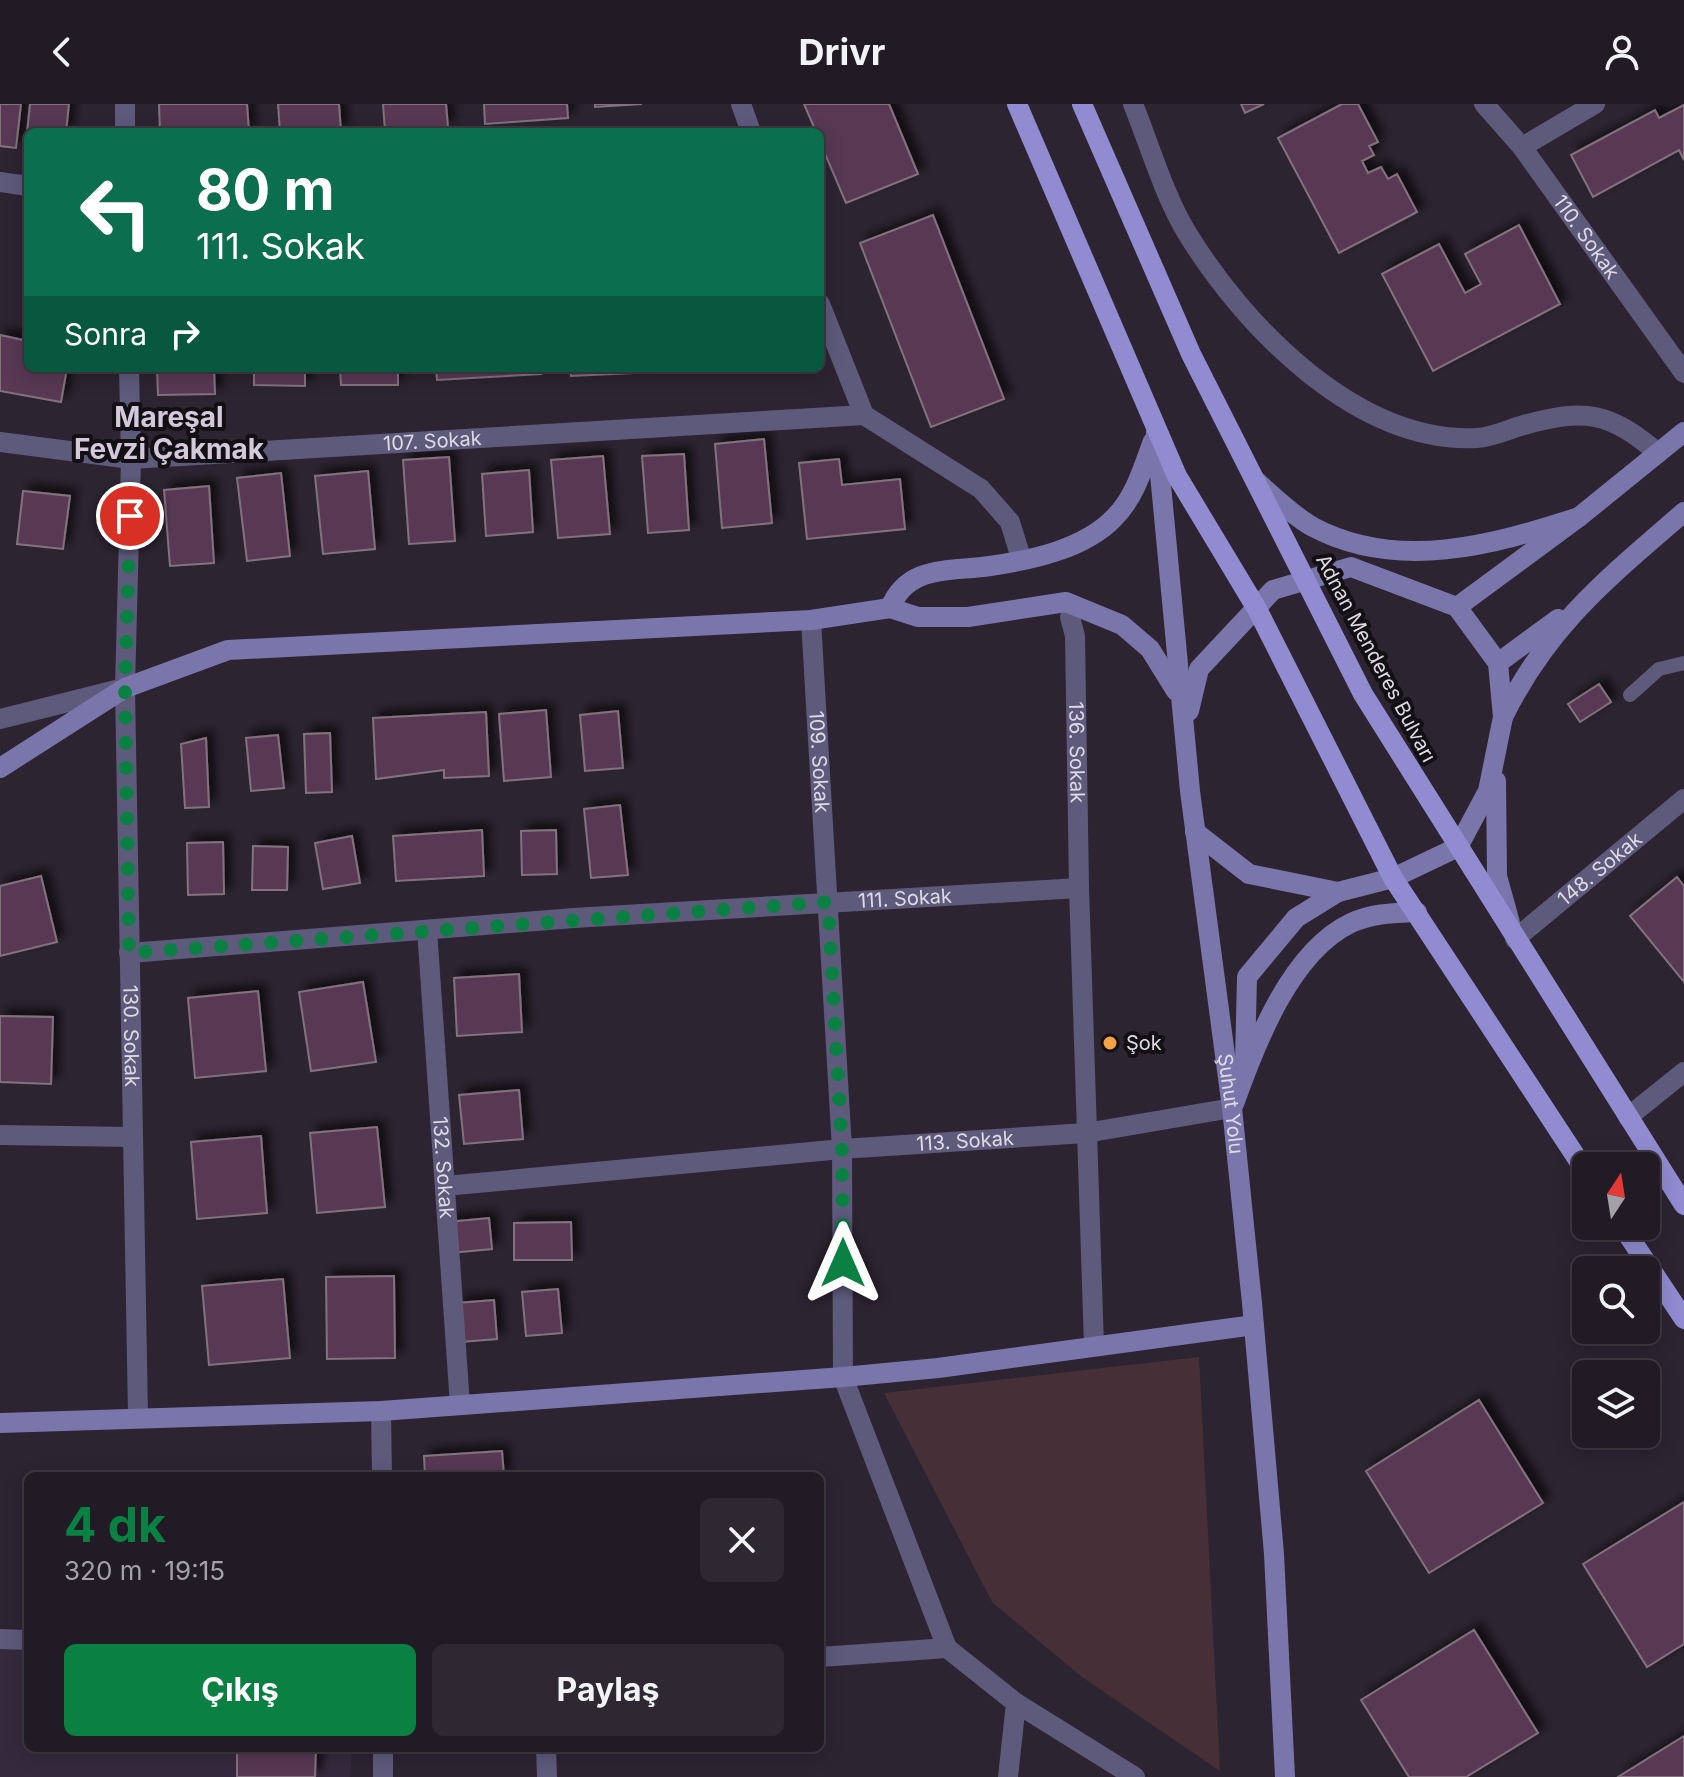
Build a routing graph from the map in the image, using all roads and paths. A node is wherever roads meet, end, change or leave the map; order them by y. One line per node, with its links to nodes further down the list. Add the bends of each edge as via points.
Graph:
1 (125, 104): 8 (street)
2 (741, 104): 9 (street)
3 (1017, 104): 17 (main road)
4 (1082, 104): 22 (main road, Adnan Menderes Bulvarı, via 1191,354)
5 (1133, 104): 20 (street, via 1185,230 1226,291 1341,397 1380,421 1446,438 1482,438 1529,424 1596,415 1629,429)
6 (1484, 104): 10 (street, 110. Sokak)
7 (1595, 104): 10 (street)
8 (125, 128)
9 (750, 128)
10 (1522, 147): 15 (street, 110. Sokak)
11 (0, 182): 12 (street)
12 (24, 185)
13 (824, 314): 16 (street)
14 (129, 372): 21 (street, 130. Sokak)
15 (1684, 373)
16 (864, 415): 21 (street, 107. Sokak); 25 (street, via 981,489 1010,522)
17 (1156, 432): 25 (main road, via 1141,477 1116,517 1082,544); 30 (main road); 37 (main road, Şuhut Yolu)
18 (1684, 432): 20 (main road)
19 (0, 442): 21 (street, 107. Sokak)
20 (1658, 453): 24 (main road)
21 (131, 459): 35 (street, 130. Sokak)
22 (1255, 481): 24 (main road, via 1313,527 1407,553 1518,537); 26 (main road, Adnan Menderes Bulvarı)
23 (1684, 512): 27 (main road)
24 (1579, 517): 28 (main road)
25 (1021, 558): 29 (main road, via 930,572 897,591)
26 (1306, 580): 28 (main road, via 1351,567); 30 (main road, via 1273,590); 45 (main road, Adnan Menderes Bulvarı, via 1363,694)
27 (1581, 602): 33 (main road); 38 (main road, via 1525,674)
28 (1457, 607): 33 (main road)
29 (890, 608): 32 (main road); 37 (main road, via 943,619 1066,602 1087,608 1122,625 1150,649)
30 (1257, 609): 40 (main road, via 1199,669); 46 (main road)
31 (1070, 617): 47 (street, 136. Sokak, via 1075,636)
32 (811, 620): 35 (main road, via 228,650); 49 (street, 109. Sokak)
33 (1498, 663): 38 (main road)
34 (1684, 663): 36 (lane, via 1659,669)
35 (125, 688): 39 (street); 42 (main road); 53 (street, 130. Sokak)
36 (1630, 695)
37 (1182, 704): 40 (main road, Şuhut Yolu)
38 (1503, 717): 41 (main road)
39 (0, 719)
40 (1184, 730): 44 (main road, Şuhut Yolu)
41 (1496, 761): 45 (main road, via 1488,791); 52 (main road, via 1497,876)
42 (0, 768)
43 (1684, 799): 52 (street, 148. Sokak)
44 (1195, 832): 48 (main road, via 1249,874); 56 (main road, Şuhut Yolu)
45 (1458, 847): 46 (main road); 52 (main road, Adnan Menderes Bulvarı)
46 (1393, 878): 48 (main road); 50 (main road)
47 (1079, 888): 49 (street, 111. Sokak); 58 (street)
48 (1338, 892): 55 (main road, via 1296,918 1247,977)
49 (828, 902): 51 (street, 111. Sokak); 61 (street, 109. Sokak)
50 (1417, 912): 55 (main road, via 1378,913 1349,924 1311,955 1281,995); 62 (main road)
51 (427, 930): 53 (street, 111. Sokak); 63 (street, 132. Sokak)
52 (1515, 939): 57 (main road, Adnan Menderes Bulvarı)
53 (129, 953): 60 (street, 130. Sokak)
54 (1684, 1072): 57 (street)
55 (1245, 1074): 56 (main road)
56 (1232, 1108): 58 (street, 113. Sokak); 67 (main road, Şuhut Yolu)
57 (1628, 1117): 64 (main road, Adnan Menderes Bulvarı)
58 (1086, 1133): 61 (street, 113. Sokak); 68 (street)
59 (0, 1135): 60 (street)
60 (131, 1137): 72 (street, 130. Sokak)
61 (842, 1149): 63 (street, 113. Sokak); 69 (street, 109. Sokak)
62 (1573, 1152)
63 (445, 1186): 70 (street, 132. Sokak)
64 (1684, 1205)
65 (1631, 1240): 66 (main road)
66 (1684, 1319)
67 (1254, 1325): 68 (main road); 86 (main road, Şuhut Yolu, via 1274,1554)
68 (1094, 1346): 69 (main road)
69 (843, 1377): 70 (main road); 77 (street)
70 (460, 1405): 71 (main road)
71 (381, 1411): 72 (main road); 74 (street)
72 (138, 1416): 73 (main road)
73 (0, 1423)
74 (382, 1472)
75 (0, 1639): 76 (street)
76 (24, 1640)
77 (947, 1648): 78 (street); 79 (street)
78 (824, 1657)
79 (1016, 1703): 84 (street); 85 (street)
80 (383, 1752): 82 (street)
81 (546, 1752): 83 (street)
82 (383, 1777)
83 (547, 1777)
84 (1008, 1777)
85 (1135, 1777)
86 (1285, 1777)

